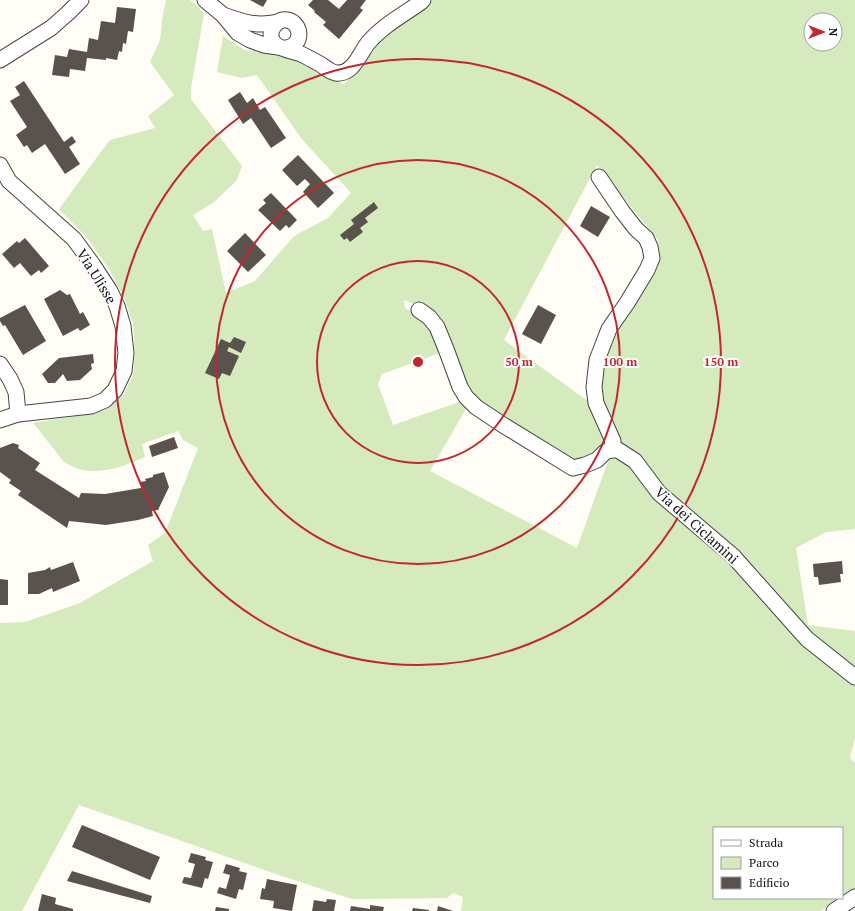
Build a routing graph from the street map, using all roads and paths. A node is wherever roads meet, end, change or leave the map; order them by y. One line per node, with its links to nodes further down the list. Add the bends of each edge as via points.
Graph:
1 (79, 0): 8 (street, via 51,28)
2 (205, 0): 4 (street)
3 (424, 0): 9 (street, via 383,27 347,71 338,73)
4 (223, 15): 5 (street, via 255,24); 7 (street, via 238,33 250,40)
5 (278, 22): 6 (street, via 292,21); 7 (street, via 272,27 271,34 273,42)
6 (299, 34): 7 (street, via 298,41 292,46); 9 (street)
7 (282, 48): 9 (street, via 301,54)
8 (0, 60)
9 (321, 65)
10 (0, 165): 14 (street, Via Ulisse, via 9,181 74,240 102,278 117,306 123,326 126,353 124,371 115,390 105,400 91,406)
11 (599, 177): 16 (street, via 636,229 646,238 652,258 609,329 597,360 594,387 596,403 613,441)
12 (419, 310): 16 (street, via 429,317 436,327 460,387 476,407 573,468 597,460)
13 (0, 364): 14 (street, via 16,392)
14 (18, 414): 15 (street, Via Ulisse)
15 (0, 420)
16 (611, 450): 17 (street, Via dei Ciclamini, via 618,450 634,461 659,493 733,556 807,639)
17 (855, 677)
18 (855, 898): 19 (street)
19 (834, 911)

